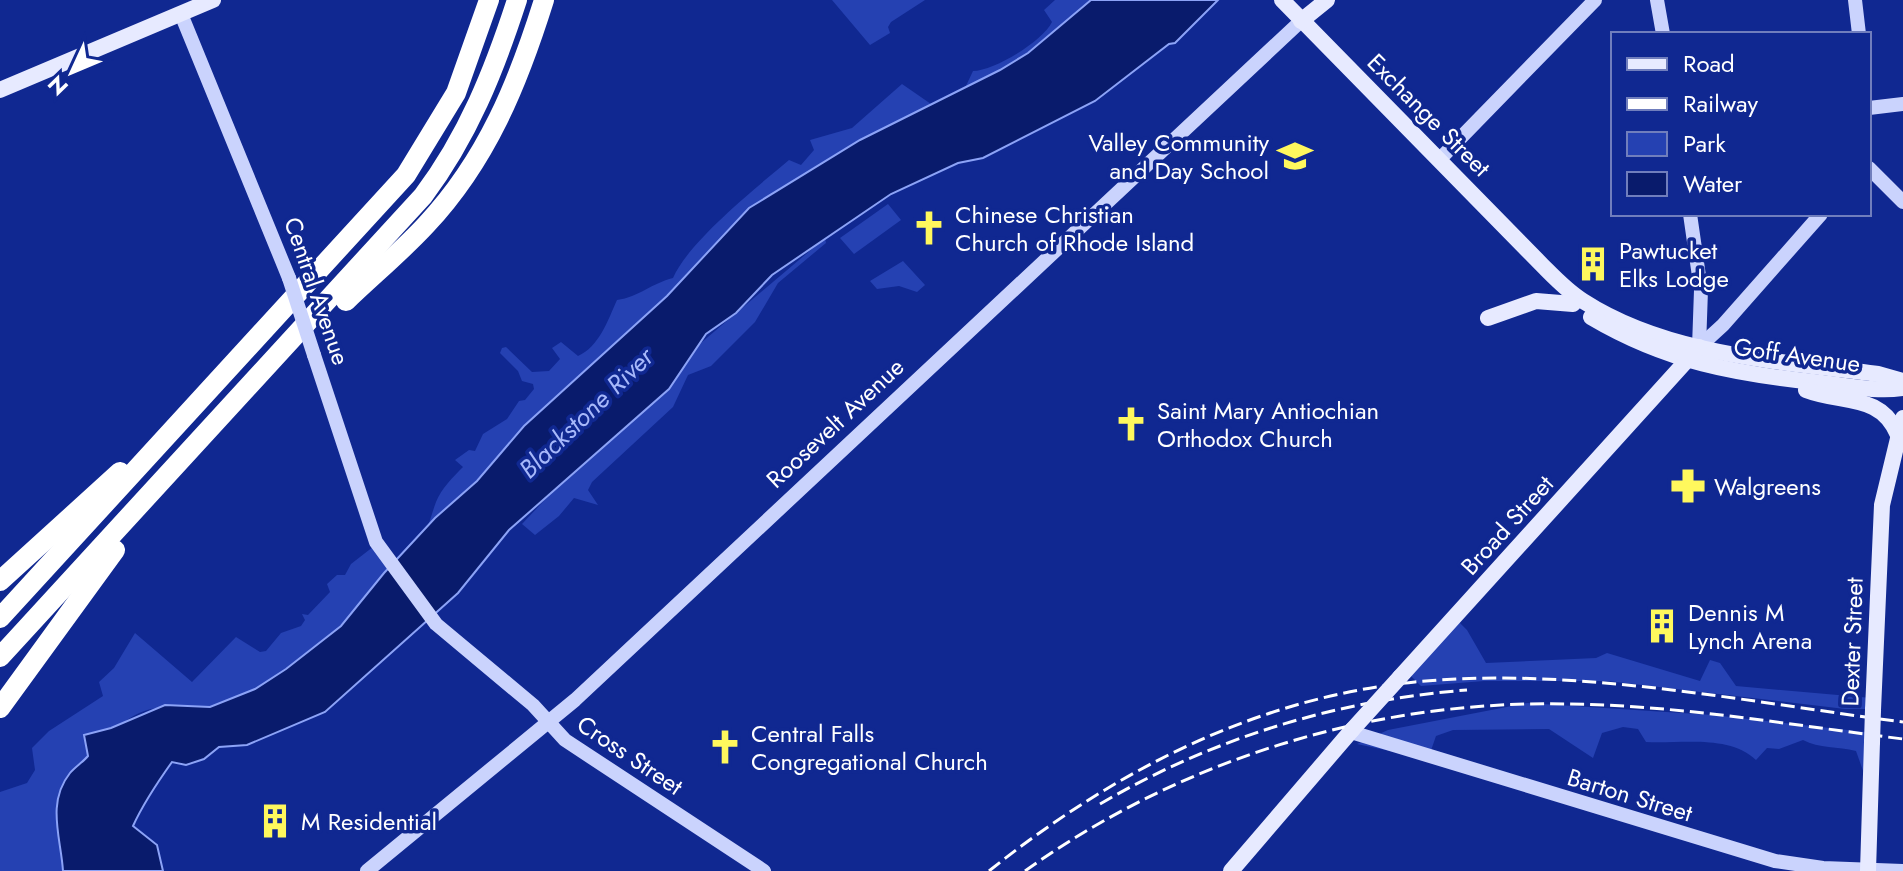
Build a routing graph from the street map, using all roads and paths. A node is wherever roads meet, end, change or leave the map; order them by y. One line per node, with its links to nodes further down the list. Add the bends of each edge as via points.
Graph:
1 (213, 0): 10 (main road)
2 (489, 0): 35 (highway, via 456,93 418,159)
3 (517, 0): 28 (highway, via 486,90 445,166 405,218)
4 (544, 0): 28 (highway, via 505,110 455,190 409,244)
5 (1282, 0): 11 (main road, Exchange Street)
6 (1327, 0): 11 (main road, Roosevelt Avenue)
7 (1595, 0): 17 (main road)
8 (1657, 0): 12 (main road)
9 (1855, 0): 13 (main road)
10 (178, 7): 14 (main road); 38 (main road, Central Avenue, bridge, via 289,278 373,534)
11 (1301, 21): 17 (main road, Exchange Street); 42 (main road, Roosevelt Avenue)
12 (1663, 32)
13 (1859, 32)
14 (0, 90)
15 (1903, 104): 16 (main road)
16 (1871, 108)
17 (1439, 160): 22 (main road, Exchange Street)
18 (1871, 170): 19 (main road)
19 (1903, 202)
20 (1690, 216): 23 (main road)
21 (1819, 216): 25 (main road, Broad Street)
22 (1542, 265): 24 (main road, Exchange Street); 27 (main road, Exchange Street, via 1566,289 1606,314)
23 (1701, 301): 25 (main road, via 1717,314); 27 (main road)
24 (1573, 304): 26 (main road, via 1536,301); 29 (main road, Exchange Street, via 1635,341)
25 (1731, 316): 27 (main road, Broad Street)
26 (1488, 318)
27 (1699, 347): 29 (main road, Broad Street); 31 (main road, Goff Avenue)
28 (284, 350): 36 (highway)
29 (1685, 361): 30 (main road, Goff Avenue); 43 (main road, Broad Street, bridge)
30 (1774, 378): 32 (main road, Goff Avenue); 34 (main road, via 1866,402 1892,420)
31 (1903, 381)
32 (1903, 388)
33 (1903, 418): 34 (main road, Dexter Street)
34 (1898, 435): 44 (main road, Dexter Street, bridge, via 1882,505)
35 (162, 442): 37 (highway, via 115,475); 39 (highway)
36 (144, 501): 40 (highway); 41 (highway)
37 (0, 581)
38 (413, 595): 42 (main road, Cross Street, via 436,624)
39 (0, 618)
40 (0, 657)
41 (0, 708)
42 (549, 723): 45 (main road, Roosevelt Avenue); 46 (main road, Cross Street, via 565,740)
43 (1352, 731): 44 (main road, Barton Street, via 1761,857 1810,867); 47 (main road, Broad Street)
44 (1868, 870): 48 (main road, Barton Street)
45 (367, 871)
46 (764, 871)
47 (1231, 871)
48 (1903, 871)

